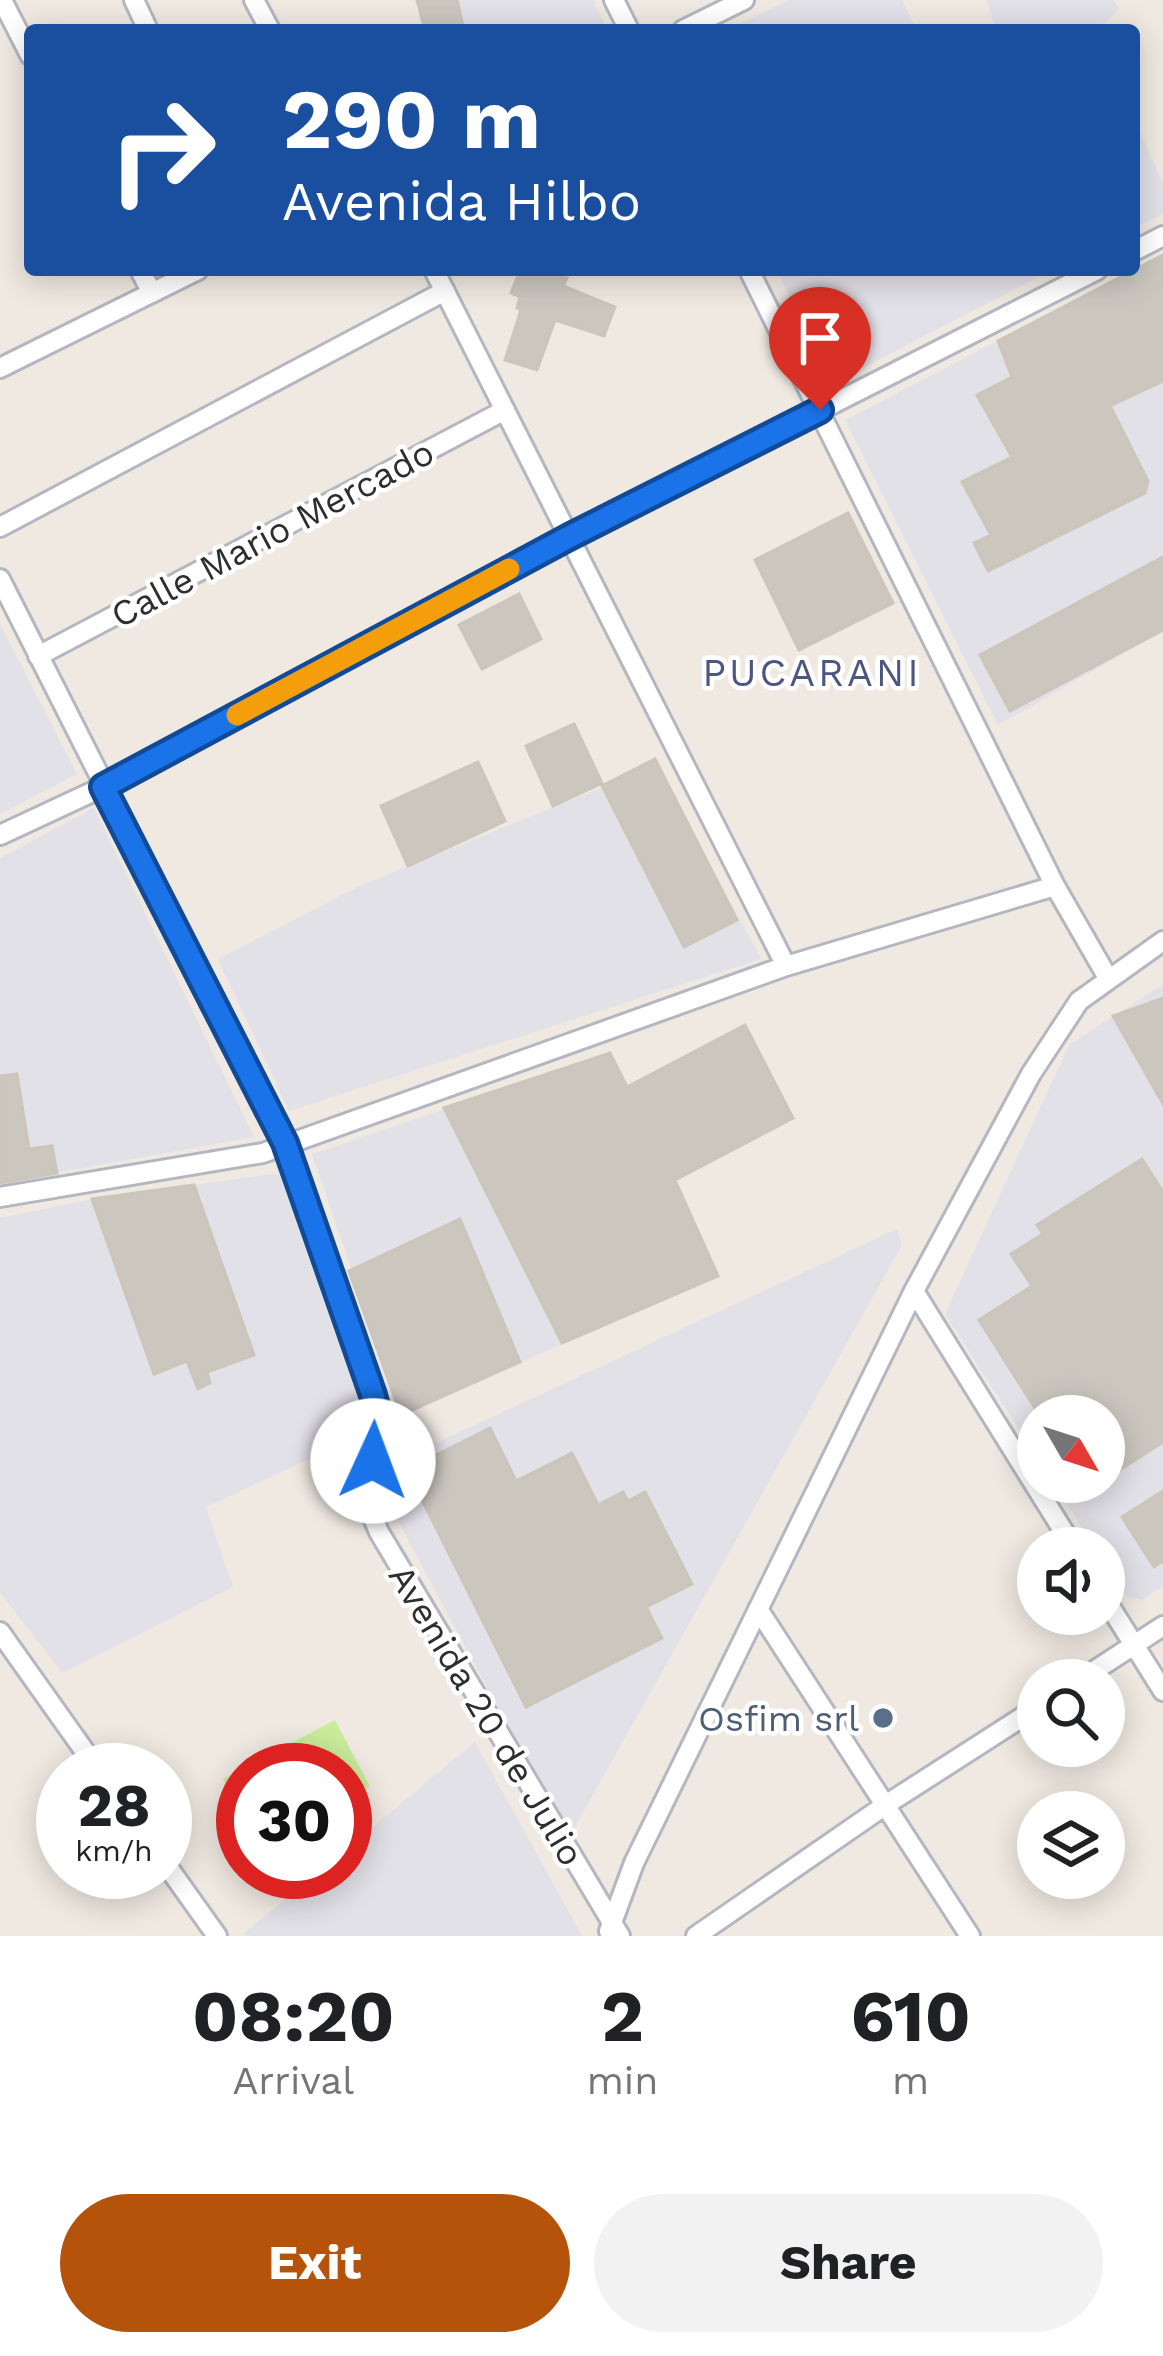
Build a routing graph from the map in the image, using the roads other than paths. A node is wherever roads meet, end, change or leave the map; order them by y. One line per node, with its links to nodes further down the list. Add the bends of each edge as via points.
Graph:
1 (2, 0): 4 (street)
2 (744, 0): 3 (street)
3 (695, 24)
4 (24, 43)
5 (143, 276): 11 (street)
6 (186, 276): 11 (street)
7 (437, 276): 10 (street)
8 (752, 276): 14 (street)
9 (1085, 276): 14 (street)
10 (445, 292): 13 (street); 15 (street)
11 (152, 293): 12 (street)
12 (0, 368)
13 (505, 410): 16 (street); 18 (street, Calle Mario Mercado)
14 (820, 410): 16 (street); 21 (street)
15 (0, 527)
16 (569, 537): 19 (street); 23 (street)
17 (0, 579): 18 (street, Avenida 20 de Julio)
18 (38, 656): 19 (street, Avenida 20 de Julio)
19 (103, 787): 20 (street); 25 (street, Avenida 20 de Julio)
20 (0, 836)
21 (1054, 886): 23 (street); 24 (street)
22 (1163, 941): 24 (street)
23 (786, 966): 25 (street)
24 (1108, 978): 27 (street, via 1053,1036)
25 (285, 1143): 26 (street, via 263,1154); 40 (street, Avenida 20 de Julio, via 379,1418 371,1513)
26 (0, 1197)
27 (914, 1291): 28 (street); 29 (street)
28 (1061, 1527)
29 (758, 1609): 38 (street); 40 (street, via 634,1863)
30 (1163, 1626): 33 (street)
31 (1125, 1631): 33 (street)
32 (0, 1632): 37 (street)
33 (1134, 1645): 34 (street); 35 (street)
34 (1112, 1659)
35 (1163, 1691)
36 (1017, 1720): 38 (street)
37 (79, 1743)
38 (887, 1804): 42 (street); 43 (street)
39 (190, 1899): 41 (street)
40 (613, 1932)
41 (216, 1936)
42 (696, 1936)
43 (970, 1936)

